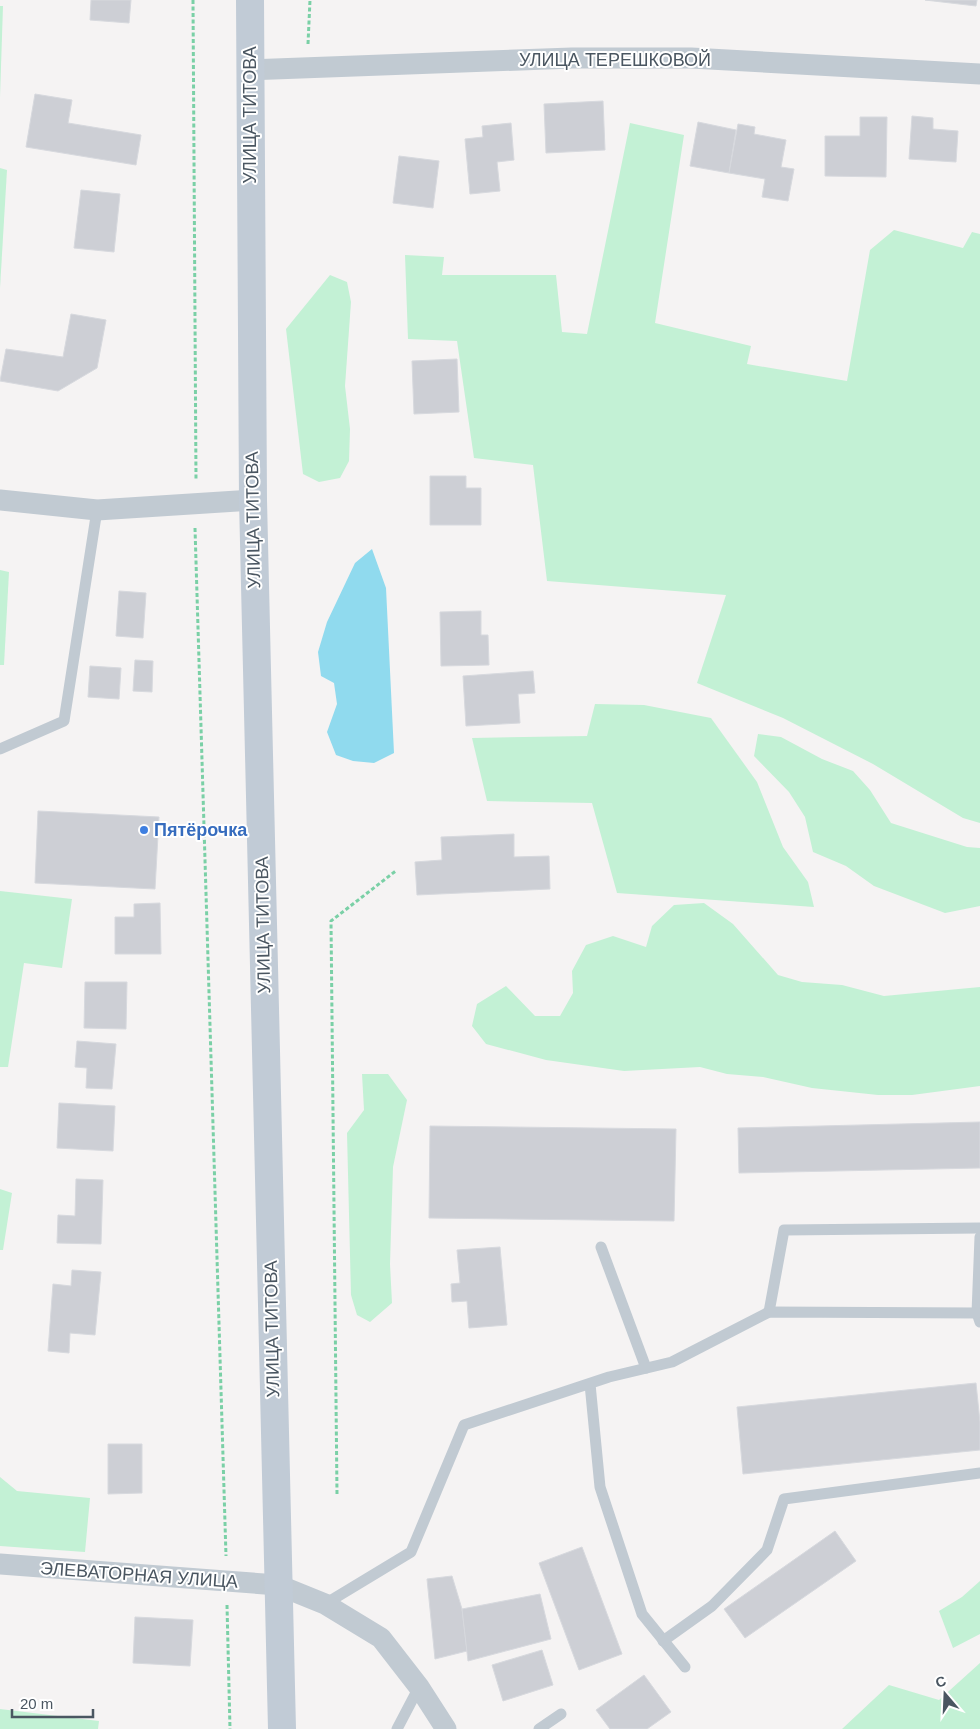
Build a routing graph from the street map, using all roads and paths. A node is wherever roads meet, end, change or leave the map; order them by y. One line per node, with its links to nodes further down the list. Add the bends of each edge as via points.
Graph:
1 (193, 0): 9 (path)
2 (250, 0): 5 (main road, УЛИЦА ТИТОВА)
3 (310, 0): 4 (path)
4 (308, 67): 5 (street, УЛИЦА ТЕРЕШКОВОЙ); 6 (street, УЛИЦА ТЕРЕШКОВОЙ, via 572,58 681,58)
5 (249, 70): 8 (main road, УЛИЦА ТИТОВА)
6 (980, 74)
7 (0, 500): 10 (street)
8 (252, 500): 9 (street); 24 (main road, УЛИЦА ТИТОВА)
9 (194, 504): 10 (street); 23 (path)
10 (97, 510): 11 (lane, via 64,721)
11 (0, 750)
12 (398, 870): 21 (path, via 331,921)
13 (980, 1228): 16 (lane, via 784,1230)
14 (980, 1237): 17 (lane)
15 (602, 1247): 18 (lane)
16 (769, 1312): 17 (lane); 18 (lane, via 672,1362)
17 (979, 1317)
18 (646, 1368): 19 (lane)
19 (590, 1384): 25 (lane, via 464,1425 410,1552); 26 (lane, via 600,1487 642,1614)
20 (980, 1473): 26 (lane, via 784,1499 767,1550 712,1606)
21 (337, 1494)
22 (0, 1564): 23 (street, ЭЛЕВАТОРНАЯ УЛИЦА)
23 (227, 1581): 24 (street, ЭЛЕВАТОРНАЯ УЛИЦА); 30 (path)
24 (278, 1585): 25 (street, ЭЛЕВАТОРНАЯ УЛИЦА); 31 (main road, УЛИЦА ТИТОВА)
25 (325, 1604): 28 (street, ЭЛЕВАТОРНАЯ УЛИЦА, via 381,1638)
26 (663, 1641): 27 (lane)
27 (685, 1667)
28 (419, 1686): 32 (lane); 33 (street, ЭЛЕВАТОРНАЯ УЛИЦА)
29 (561, 1714): 34 (lane)
30 (230, 1729)
31 (282, 1729)
32 (398, 1729)
33 (446, 1729)
34 (539, 1729)

